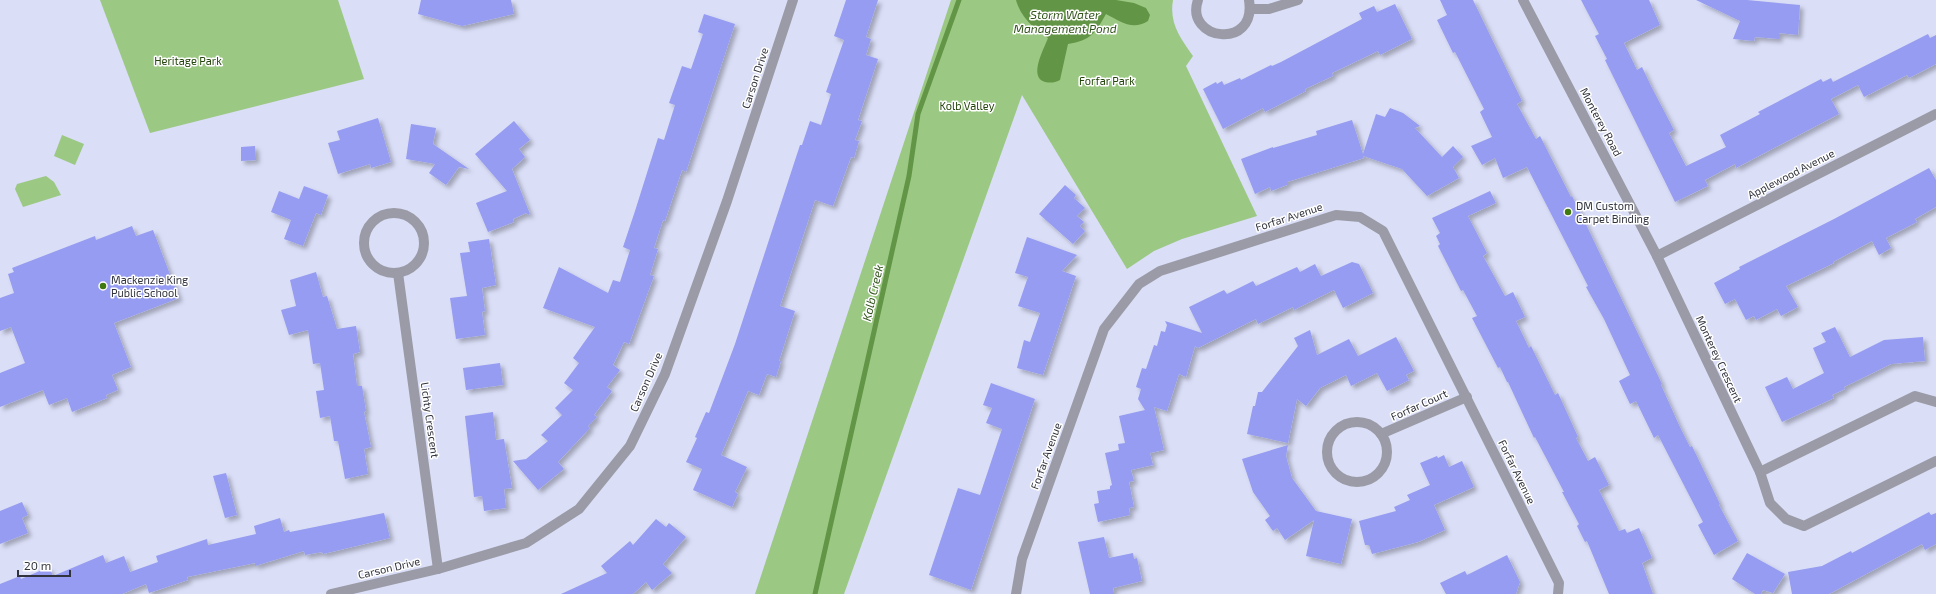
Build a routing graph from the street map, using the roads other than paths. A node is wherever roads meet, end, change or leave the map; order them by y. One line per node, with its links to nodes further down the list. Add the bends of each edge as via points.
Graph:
1 (793, 0): 14 (street, Carson Drive, via 727,201 665,374 630,446 579,509 526,543)
2 (1198, 0): 5 (street, via 1197,13 1200,22 1212,33 1230,35 1239,31 1249,18)
3 (1298, 0): 5 (street, via 1269,9)
4 (1523, 0): 7 (street, Monterey Road)
5 (1250, 4)
6 (1936, 114): 7 (street, Applewood Avenue)
7 (1657, 256): 13 (street, Monterey Crescent)
8 (398, 274): 8 (street, via 376,268 368,259 364,248 364,236 369,225 379,217 391,213 404,214 415,220 422,230 425,241 418,262 409,270); 14 (street, Lichty Crescent)
9 (1467, 397): 11 (street, Forfar Court); 16 (street, Forfar Avenue, via 1383,231 1360,217 1336,215 1160,271 1139,284 1104,329 1022,559); 17 (street, Forfar Avenue, via 1558,583)
10 (1936, 402): 13 (street, via 1915,396)
11 (1381, 434): 11 (street, via 1364,423 1348,423 1339,428 1329,440 1327,452 1332,469 1346,480 1368,480 1383,466 1386,450)
12 (1936, 461): 13 (street, Monterey Crescent, via 1804,526 1786,519 1770,503)
13 (1760, 472)
14 (438, 569): 15 (street, Carson Drive)
15 (331, 594)
16 (1016, 594)
17 (1558, 594)

